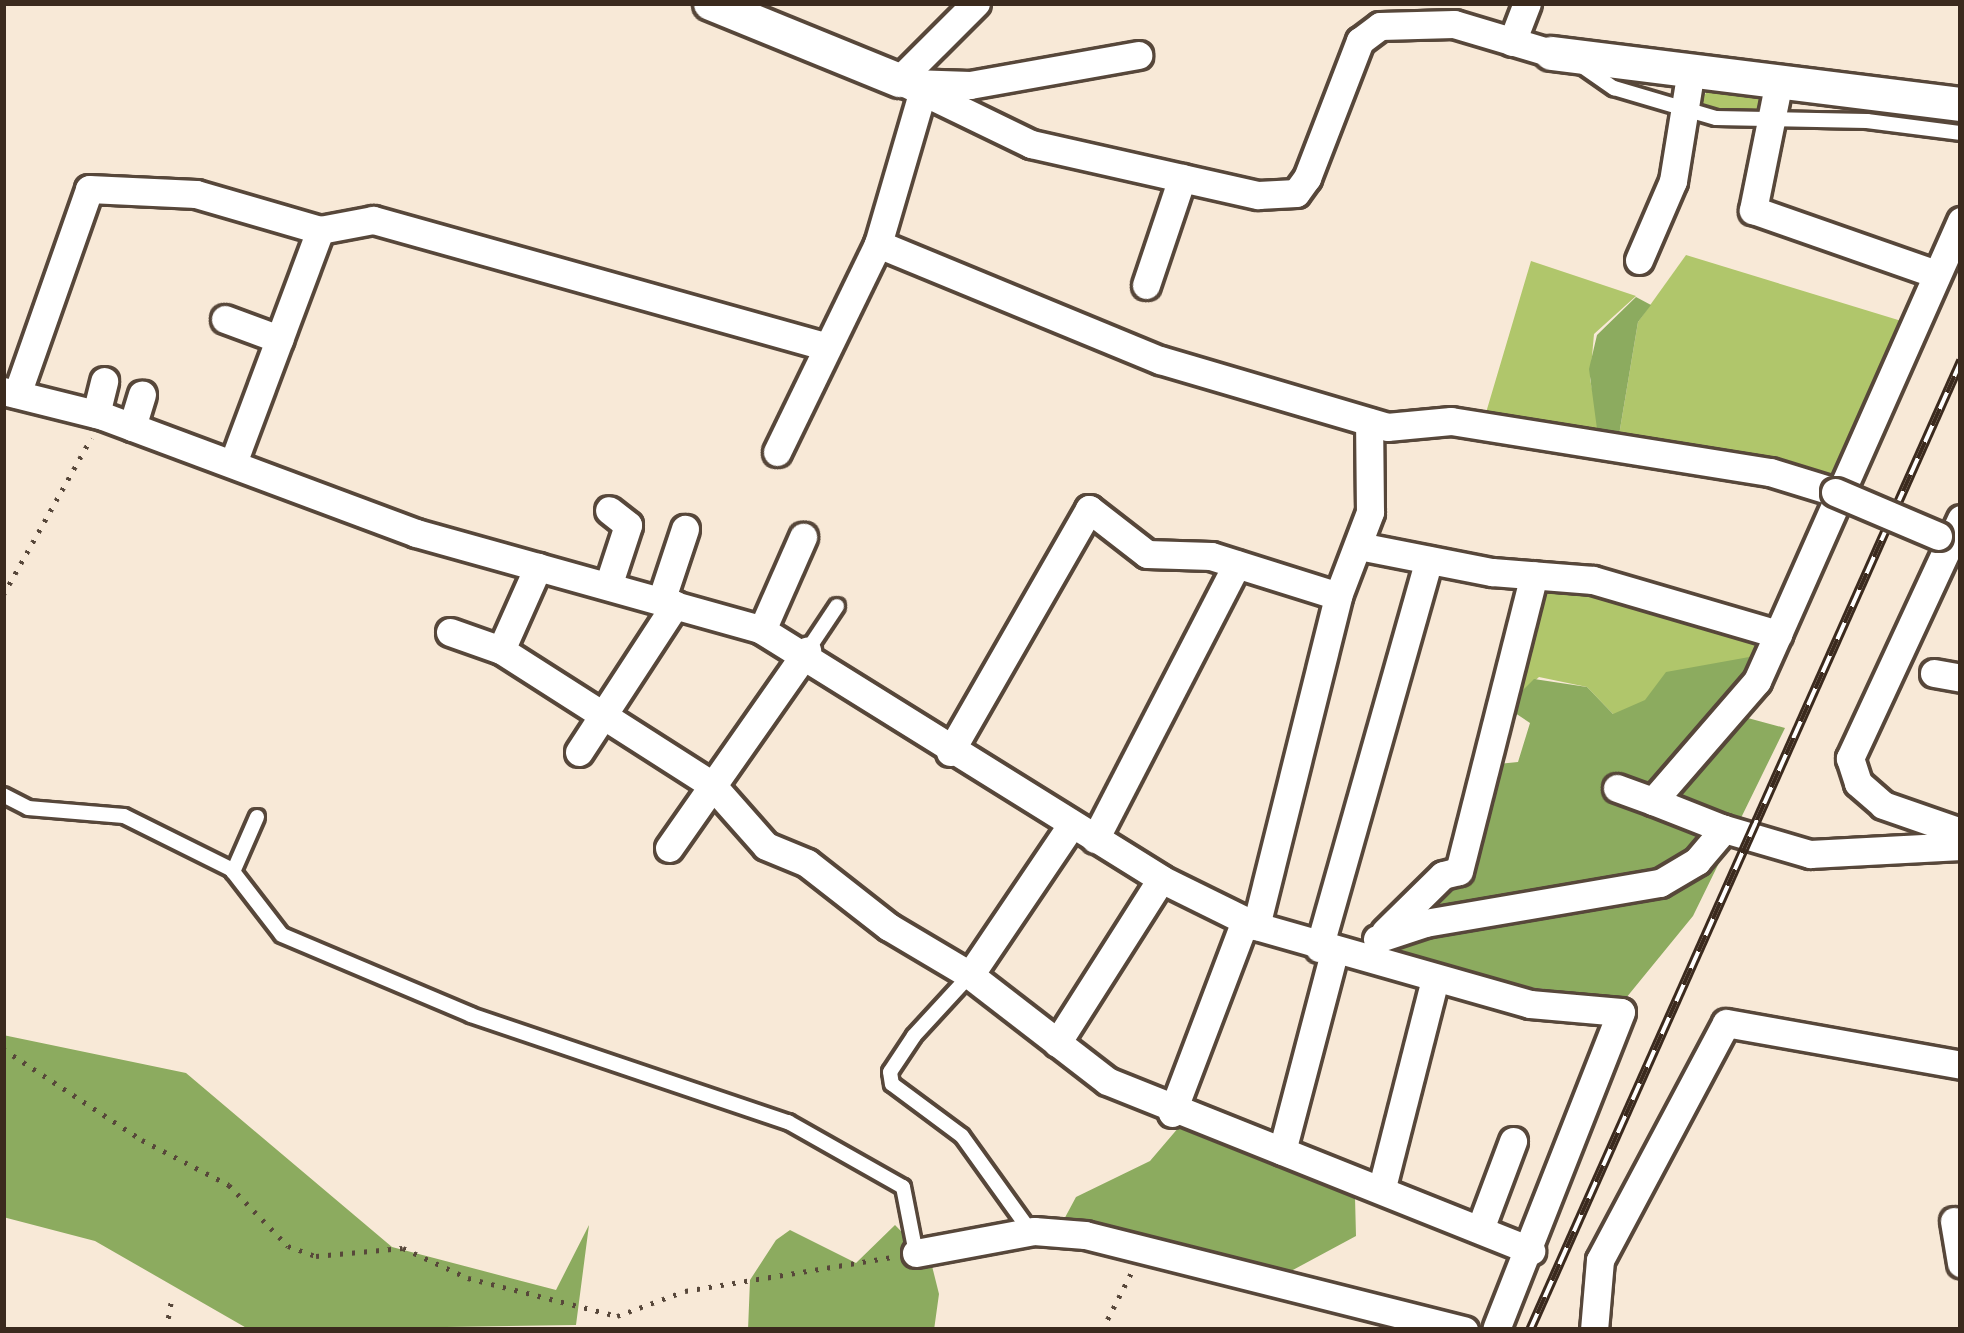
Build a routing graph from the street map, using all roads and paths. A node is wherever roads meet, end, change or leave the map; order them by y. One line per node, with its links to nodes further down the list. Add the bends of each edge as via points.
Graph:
1 (710, 3): 11 (street)
2 (938, 3): 4 (street)
3 (1527, 3): 6 (street)
4 (971, 8): 11 (street)
5 (1436, 13): 6 (street); 16 (street, via 1393,22 1360,41 1296,193 1258,195)
6 (1512, 42): 8 (street)
7 (1138, 55): 11 (street, via 970,85)
8 (1560, 55): 9 (street); 13 (lane, via 1614,88)
9 (1691, 70): 10 (street); 13 (street)
10 (1779, 82): 12 (street); 14 (street)
11 (908, 86): 16 (street, via 1031,144); 19 (street)
12 (1961, 104)
13 (1687, 108): 14 (lane); 20 (street, via 1673,181)
14 (1774, 122): 15 (lane, via 1867,121); 21 (street, via 1754,210)
15 (1961, 133)
16 (1182, 178): 22 (street)
17 (1961, 221): 21 (street)
18 (320, 230): 24 (street); 25 (street, via 373,220); 27 (street, via 196,194 89,190)
19 (878, 244): 25 (street); 31 (street, via 1160,360)
20 (1640, 260)
21 (1936, 274): 36 (street)
22 (1147, 285)
23 (225, 319): 24 (street)
24 (279, 338): 35 (street)
25 (825, 346): 34 (street)
26 (104, 381): 30 (street)
27 (10, 392): 30 (street)
28 (142, 394): 32 (street)
29 (184, 413): 33 (street)
30 (100, 415): 32 (street); 47 (path)
31 (1369, 422): 36 (street, via 1451,421 1770,472); 41 (street, via 1370,512)
32 (131, 427): 33 (street)
33 (176, 442): 35 (street)
34 (777, 452)
35 (233, 463): 44 (street, via 416,533)
36 (1835, 492): 39 (street, bridge); 53 (street)
37 (609, 510): 46 (street, via 628,525)
38 (685, 529): 49 (street)
39 (1950, 533): 66 (street, via 1850,758 1858,783 1883,805)
40 (802, 537): 51 (street)
41 (1359, 546): 42 (street); 48 (street)
42 (1429, 560): 45 (street); 72 (street)
43 (1237, 564): 48 (street); 58 (street, via 1147,554 1089,509); 65 (street)
44 (538, 567): 46 (street); 54 (street)
45 (1534, 575): 53 (street, via 1593,580); 72 (street, via 1459,871 1443,874)
46 (608, 586): 49 (street)
47 (3, 596)
48 (1338, 596): 71 (street)
49 (668, 603): 51 (street); 56 (street)
50 (837, 606): 55 (lane)
51 (762, 630): 55 (street)
52 (450, 632): 54 (street)
53 (1778, 634): 62 (street, via 1757,681)
54 (501, 650): 56 (street)
55 (807, 651): 58 (street); 59 (street)
56 (605, 712): 57 (street); 59 (street)
57 (579, 752)
58 (950, 752): 65 (street)
59 (712, 785): 68 (street); 73 (street, via 766,846 807,863 889,927)
60 (1617, 788): 62 (street)
61 (3, 795): 69 (lane, via 28,808 124,816)
62 (1653, 801): 64 (street)
63 (257, 817): 69 (lane)
64 (1721, 828): 67 (street, via 1810,854); 72 (street, via 1697,861 1660,883 1425,922)
65 (1084, 832): 70 (street); 73 (street)
66 (1961, 832)
67 (1961, 845)
68 (669, 848)
69 (233, 872): 87 (lane, via 281,935 471,1015 788,1123 876,1167 903,1187)
70 (1161, 879): 71 (street); 75 (street)
71 (1250, 923): 72 (street); 78 (street)
72 (1348, 949): 74 (street); 80 (street)
73 (970, 975): 75 (street); 84 (lane, via 914,1036 890,1072 892,1084 962,1136)
74 (1435, 980): 81 (street); 86 (street, via 1530,1004 1621,1012)
75 (1057, 1043): 78 (street)
76 (3, 1048): 87 (path, via 142,1140 229,1185 288,1246 316,1256 403,1248 468,1278 617,1316 685,1291)
77 (1961, 1065): 94 (street, via 1726,1023 1600,1260)
78 (1172, 1113): 80 (street)
79 (1513, 1141): 83 (street)
80 (1282, 1151): 81 (street)
81 (1382, 1187): 83 (street)
82 (1954, 1221): 88 (street)
83 (1480, 1229): 86 (street)
84 (1031, 1232): 85 (street); 87 (street)
85 (1142, 1247): 92 (path); 93 (street)
86 (1532, 1251): 90 (street)
87 (916, 1253)
88 (1961, 1263)
89 (171, 1301): 91 (path)
90 (1500, 1329)
91 (166, 1330)
92 (1102, 1330)
93 (1464, 1330)
94 (1594, 1330)

